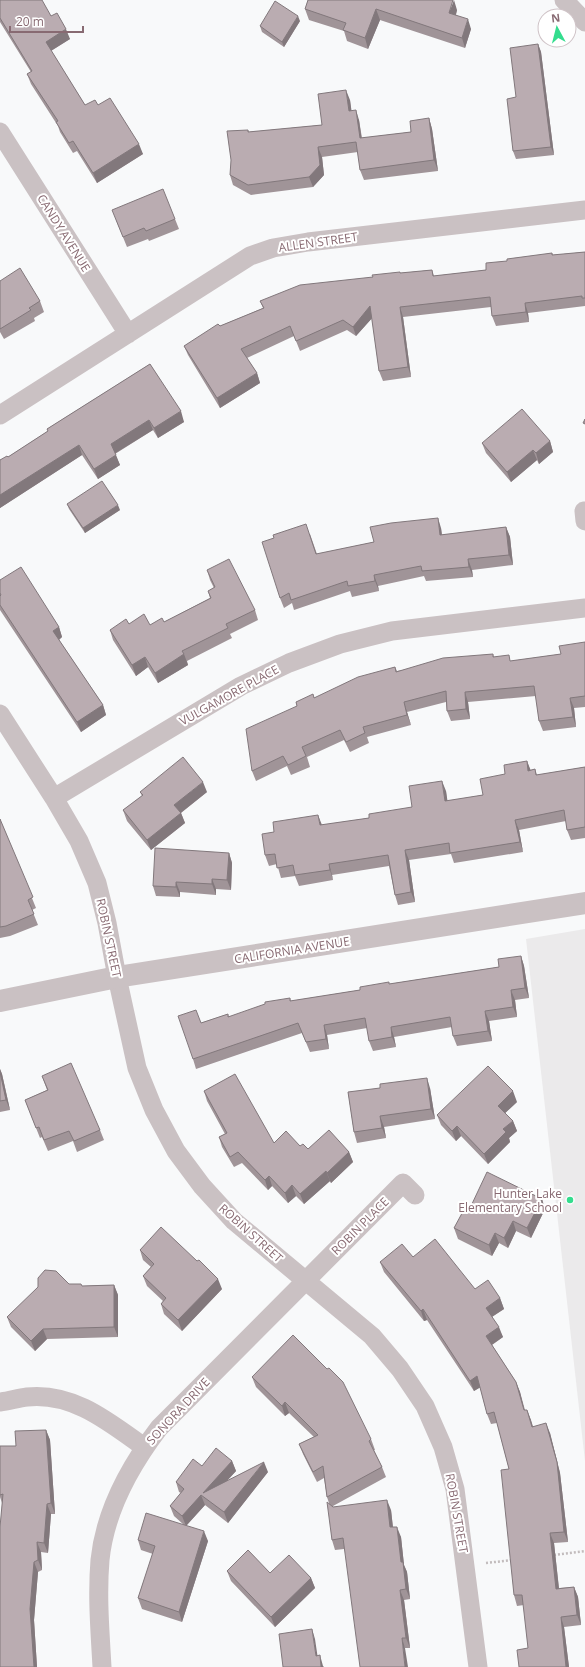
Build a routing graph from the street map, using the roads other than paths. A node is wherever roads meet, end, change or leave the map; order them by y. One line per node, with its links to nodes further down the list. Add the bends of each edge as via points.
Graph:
1 (564, 0): 2 (street)
2 (585, 22)
3 (0, 132): 5 (street, CANDY AVENUE)
4 (585, 210): 5 (street, ALLEN STREET, via 273,248 250,256)
5 (128, 334): 6 (street, ALLEN STREET)
6 (0, 415)
7 (585, 608): 9 (street, VULGAMORE PLACE, via 392,631 289,662 241,686)
8 (0, 714): 9 (street, ROBIN STREET)
9 (54, 798): 11 (street, ROBIN STREET, via 79,841 97,883)
10 (585, 903): 11 (street, CALIFORNIA AVENUE)
11 (116, 977): 12 (street, CALIFORNIA AVENUE); 14 (street, ROBIN STREET, via 138,1068 154,1110 176,1151 202,1186 234,1221)
12 (0, 1001)
13 (415, 1195): 14 (street, ROBIN PLACE, via 403,1183)
14 (306, 1280): 16 (street, SONORA DRIVE, via 159,1428); 18 (street, ROBIN STREET, via 372,1336 400,1369 424,1406 443,1447 455,1488)
15 (0, 1402): 16 (street, via 28,1397 51,1398 73,1403 97,1414)
16 (144, 1447): 17 (street, SONORA DRIVE, via 122,1485 109,1520 100,1559 98,1599)
17 (102, 1667)
18 (478, 1667)

